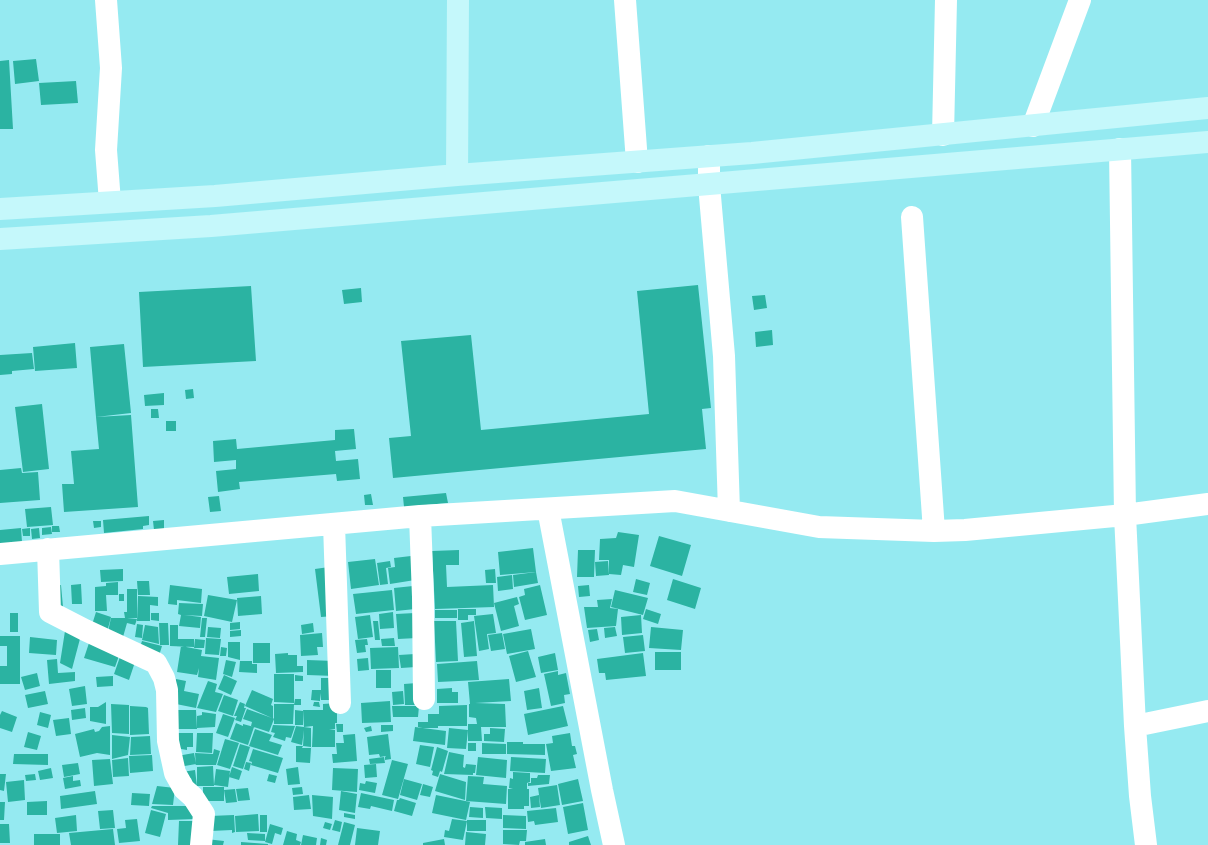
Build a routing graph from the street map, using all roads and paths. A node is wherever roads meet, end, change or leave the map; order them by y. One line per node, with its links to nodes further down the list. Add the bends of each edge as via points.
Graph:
1 (106, 0): 15 (street, via 111,68 106,150)
2 (458, 0): 13 (main road)
3 (625, 0): 12 (street)
4 (946, 0): 8 (street)
5 (1080, 0): 7 (street)
6 (1208, 108): 7 (main road)
7 (1033, 126): 8 (main road)
8 (943, 134): 11 (main road)
9 (1208, 142): 10 (main road)
10 (1120, 149): 14 (main road); 22 (street)
11 (709, 156): 12 (main road); 14 (street)
12 (637, 162): 13 (main road)
13 (457, 175): 15 (main road, via 214,196)
14 (709, 185): 18 (main road, via 211,226); 21 (street, via 724,356)
15 (110, 202): 16 (main road)
16 (0, 209)
17 (912, 217): 25 (street)
18 (0, 239)
19 (1208, 504): 22 (street)
20 (548, 509): 21 (street, via 675,501); 23 (street); 33 (street)
21 (729, 511): 25 (street, via 819,527)
22 (1126, 515): 25 (street); 31 (street)
23 (420, 516): 24 (street); 28 (street)
24 (334, 524): 26 (street); 29 (street)
25 (934, 531)
26 (48, 549): 27 (street); 32 (street, via 50,612 156,663 164,678 167,690 168,741 175,773 204,814)
27 (0, 554)
28 (424, 699)
29 (340, 703)
30 (1208, 711): 31 (street)
31 (1136, 726): 34 (street)
32 (201, 845)
33 (614, 845)
34 (1146, 845)

